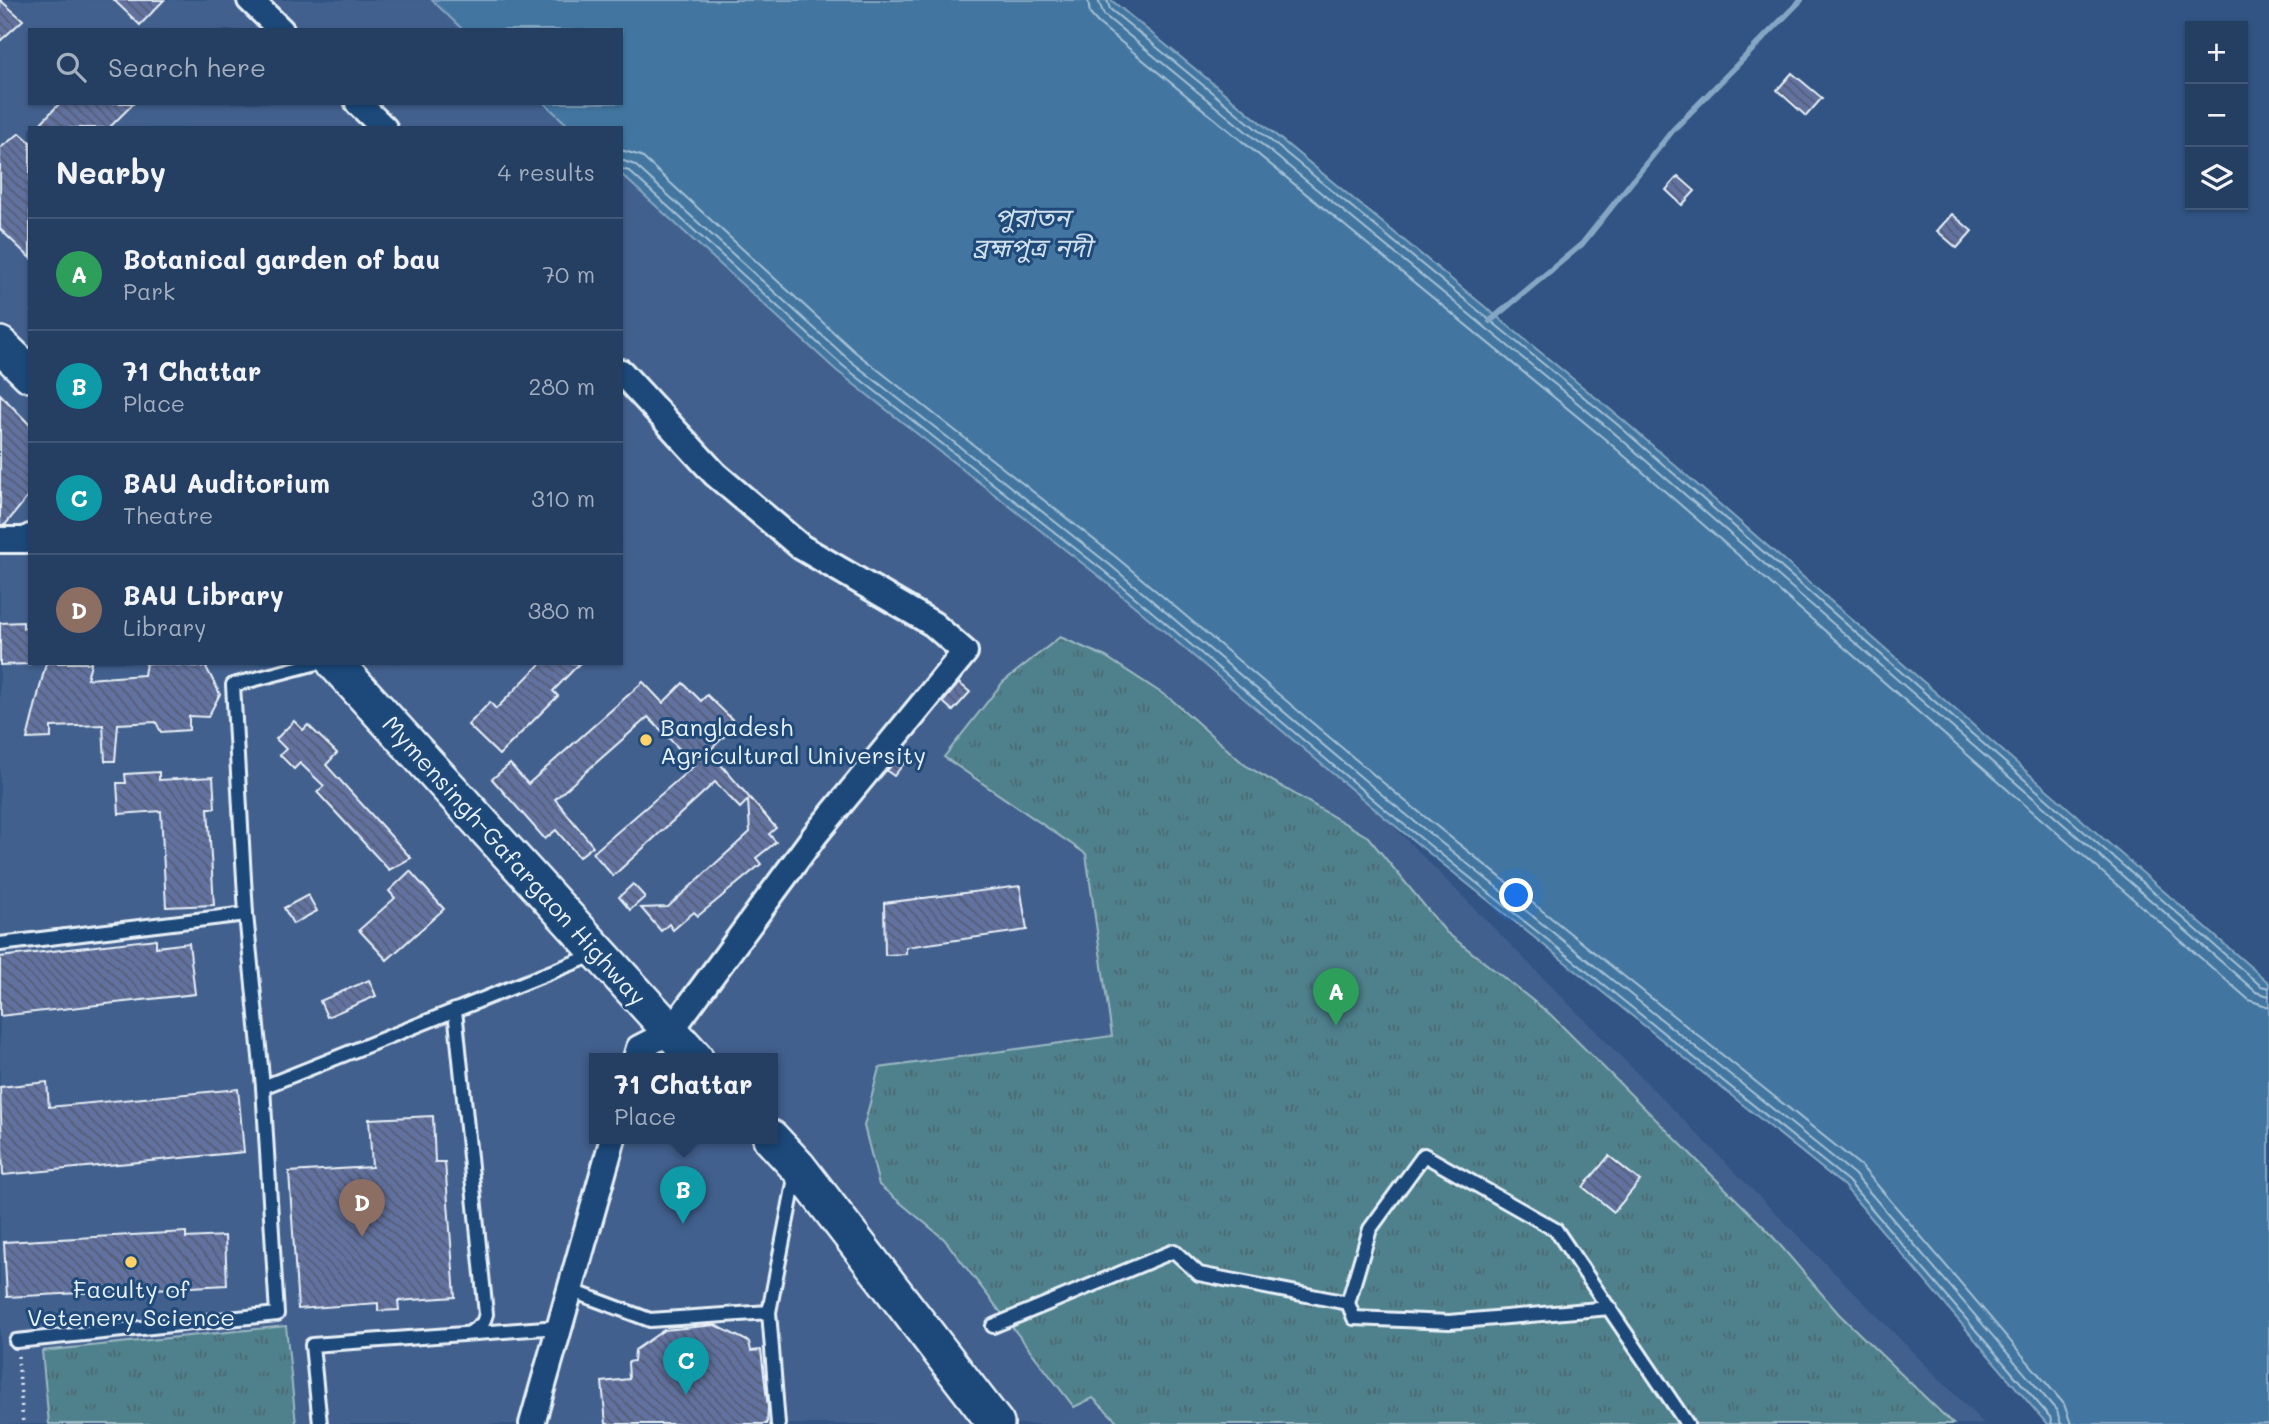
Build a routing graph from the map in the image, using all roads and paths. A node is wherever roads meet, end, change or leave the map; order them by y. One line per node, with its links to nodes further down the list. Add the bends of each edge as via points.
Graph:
1 (250, 0): 2 (street)
2 (279, 28)
3 (360, 105): 4 (street)
4 (382, 126)
5 (0, 345): 6 (main road)
6 (28, 372)
7 (623, 374): 16 (street, via 715,474 801,547 933,624 965,652 815,835)
8 (28, 538): 9 (street)
9 (0, 540)
10 (309, 665): 12 (lane, via 233,685)
11 (337, 665): 14 (main road, Mymensingh-Gafargaon Highway)
12 (246, 914): 13 (lane); 19 (lane)
13 (0, 944)
14 (599, 952): 15 (lane); 16 (main road, Mymensingh-Gafargaon Highway)
15 (455, 1010): 19 (lane); 29 (lane, via 486,1314 483,1323)
16 (670, 1032): 17 (street); 18 (main road, Mymensingh-Gafargaon Highway)
17 (638, 1053)
18 (690, 1053)
19 (263, 1087): 30 (lane, via 277,1314)
20 (611, 1144): 23 (street)
21 (777, 1144): 22 (main road)
22 (798, 1167): 26 (lane); 35 (main road)
23 (570, 1290): 26 (lane, via 650,1320); 28 (street)
24 (1348, 1303): 25 (lane, via 1354,1318 1449,1322); 25 (lane, via 1370,1229 1424,1155 1556,1230); 27 (lane, via 1199,1274 1174,1251)
25 (1610, 1308): 36 (lane)
26 (769, 1312): 34 (lane)
27 (993, 1325)
28 (559, 1326): 29 (lane); 33 (street)
29 (470, 1333): 32 (lane, via 312,1345)
30 (16, 1341): 31 (path)
31 (23, 1424)
32 (320, 1424)
33 (532, 1424)
34 (778, 1424)
35 (996, 1424)
36 (1687, 1424)

